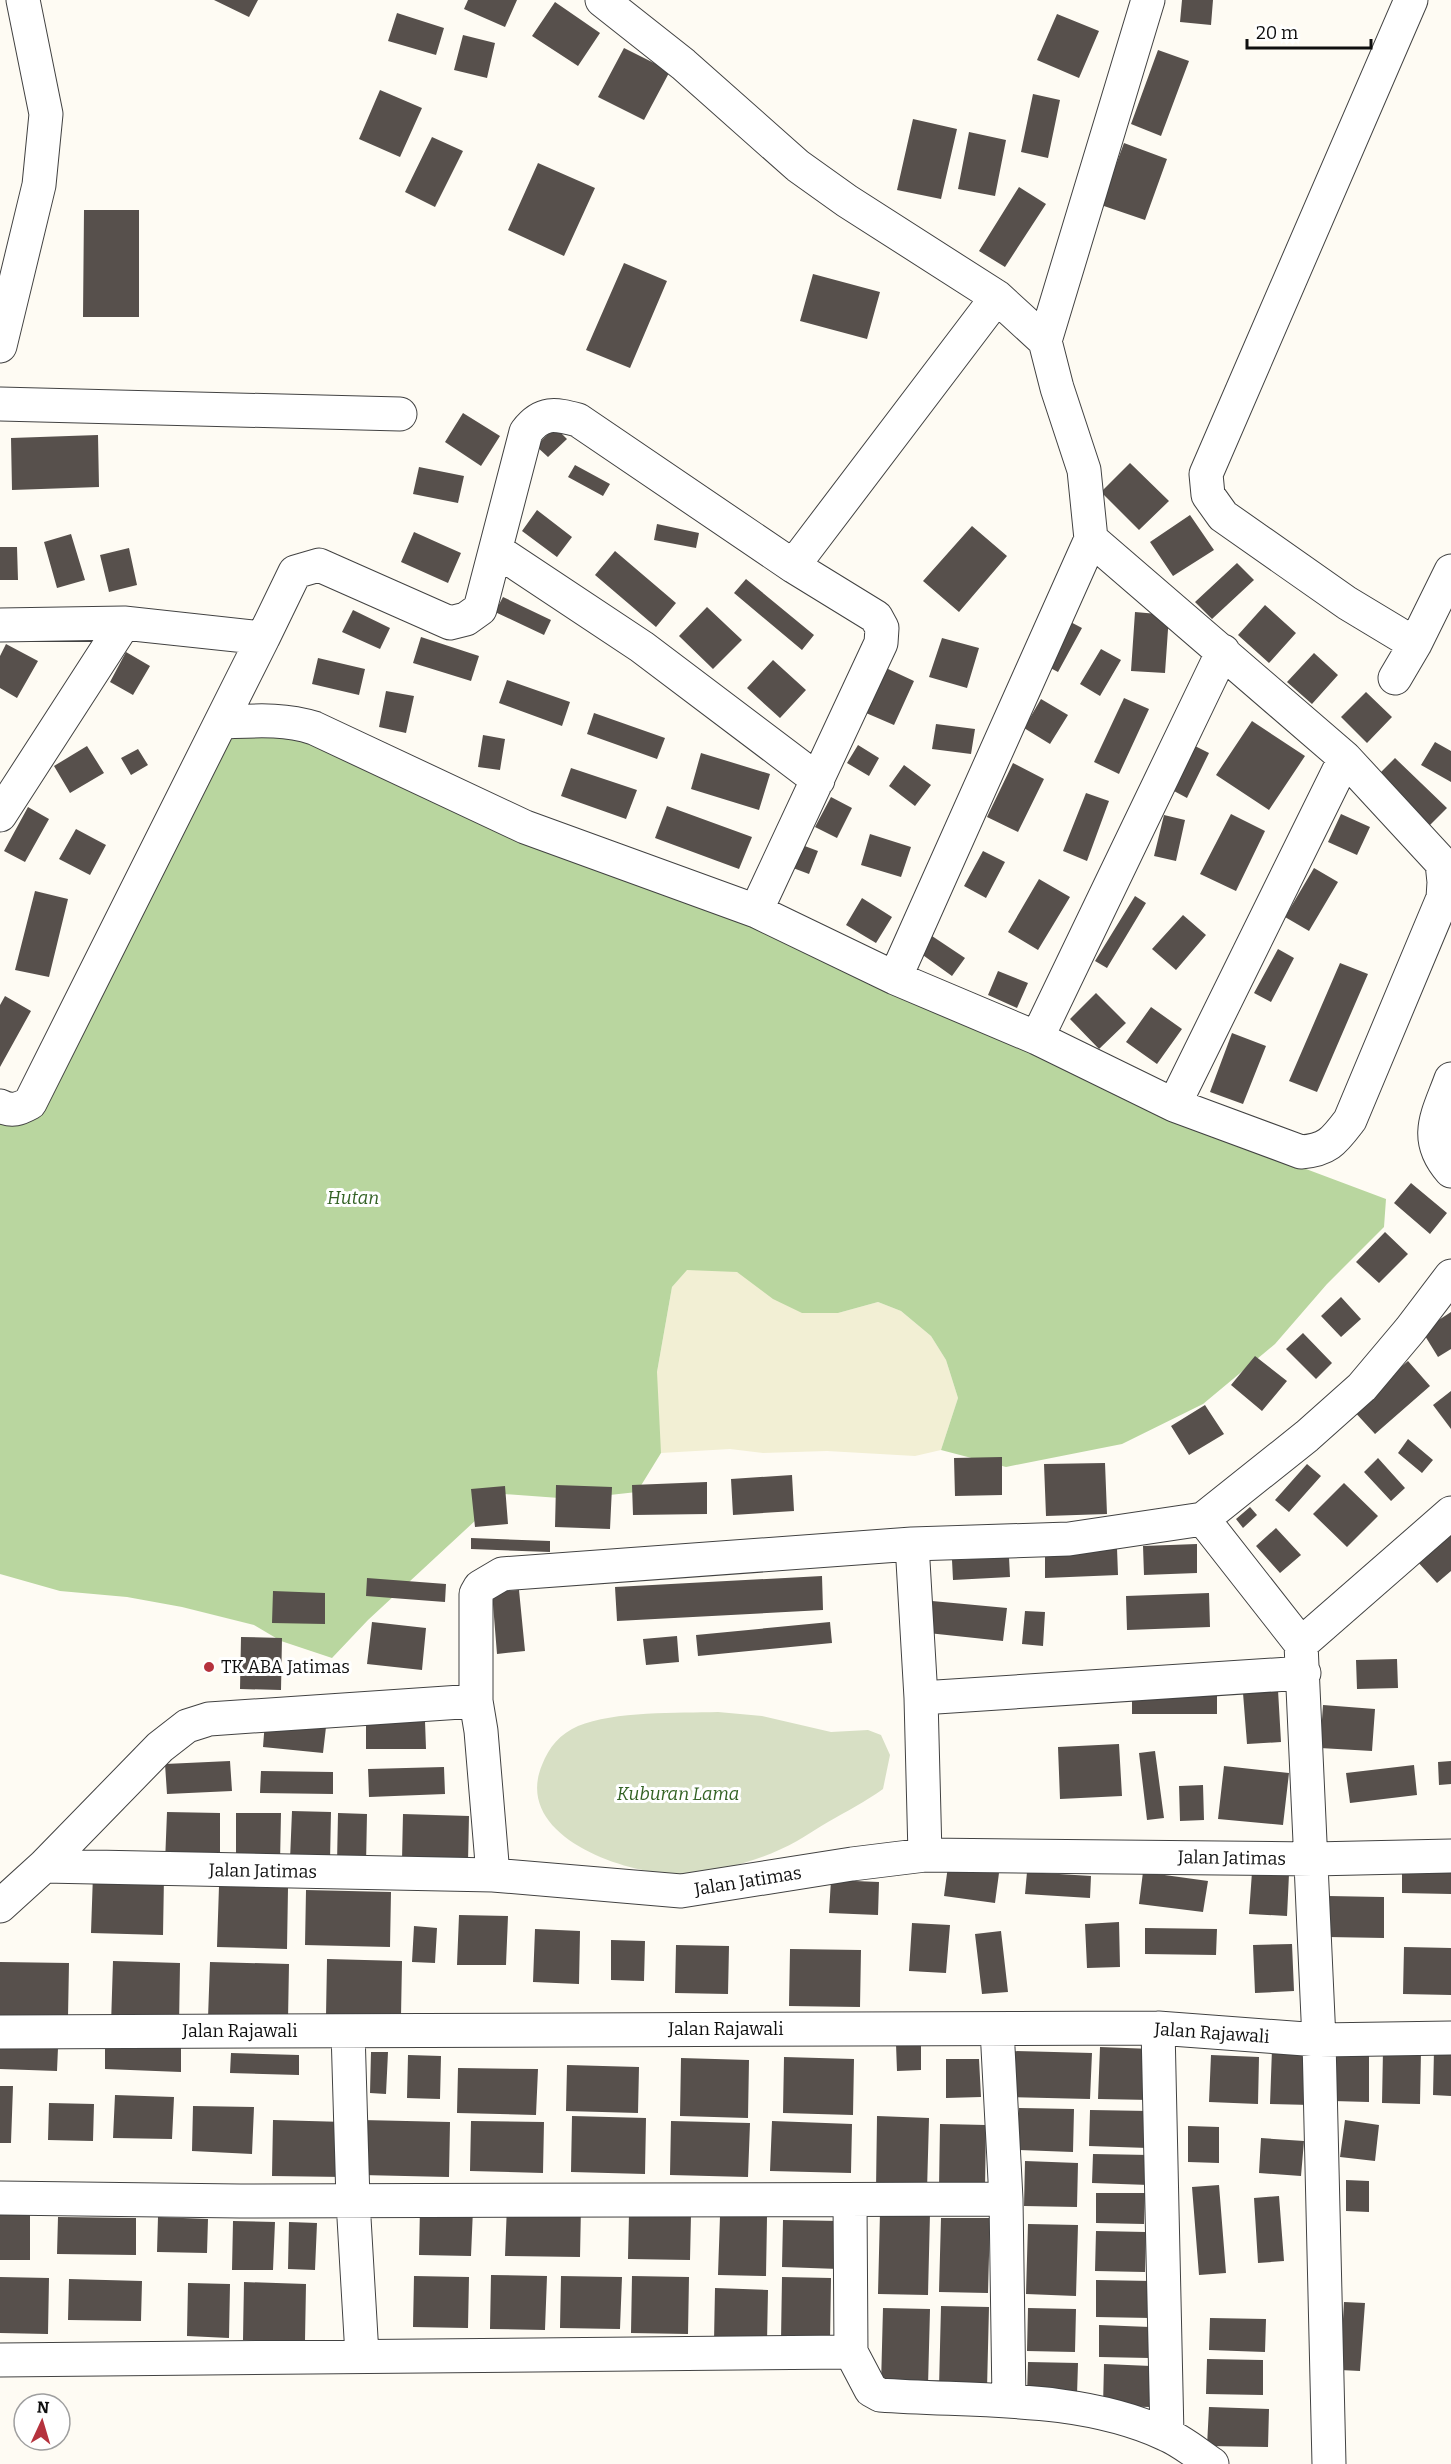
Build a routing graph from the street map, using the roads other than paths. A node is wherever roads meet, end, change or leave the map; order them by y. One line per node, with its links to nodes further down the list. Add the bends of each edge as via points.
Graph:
1 (23, 0): 7 (street, via 46,114 39,184)
2 (602, 0): 5 (street, via 692,71 798,166)
3 (1148, 0): 6 (street)
4 (1411, 0): 17 (street, via 1206,474 1208,495 1223,516 1347,603)
5 (997, 297): 6 (street); 12 (street)
6 (1045, 341): 10 (street, via 1084,470)
7 (0, 346)
8 (0, 404): 9 (street)
9 (400, 414)
10 (1090, 539): 18 (street); 25 (street)
11 (496, 550): 12 (street, via 526,432 535,420 561,415 578,420); 16 (street, via 480,609 466,620 450,623 320,565 295,572); 22 (street, via 642,647)
12 (793, 566): 22 (street, via 876,617 882,628 881,643)
13 (1451, 571): 17 (street)
14 (124, 623): 15 (street); 16 (street); 23 (street)
15 (0, 625)
16 (263, 639): 20 (street)
17 (1415, 644): 19 (street)
18 (1223, 651): 21 (street); 26 (street)
19 (1395, 678)
20 (221, 722): 24 (street, via 297,722 525,827); 29 (street, via 30,1103 20,1109)
21 (1346, 758): 28 (street); 28 (street, via 1442,863 1444,882 1443,898 1350,1120 1329,1144 1319,1150 1301,1152)
22 (818, 780): 24 (street)
23 (0, 815)
24 (756, 911): 25 (street)
25 (895, 978): 26 (street)
26 (1037, 1038): 28 (street)
27 (1451, 1079): 30 (street, via 1435,1125 1434,1145)
28 (1174, 1105)
29 (0, 1106)
30 (1451, 1171)
31 (1451, 1276): 33 (street, via 1362,1386 1307,1436)
32 (1451, 1513): 35 (street)
33 (1203, 1519): 34 (street, via 1069,1539); 35 (street)
34 (912, 1544): 36 (street); 37 (street, via 502,1574 480,1587 476,1594)
35 (1302, 1658): 36 (street); 40 (street)
36 (921, 1698): 38 (street)
37 (476, 1701): 41 (street, via 209,1719 187,1726 160,1747); 42 (street)
38 (926, 1855): 40 (street, Jalan Jatimas); 42 (street, Jalan Jatimas, via 681,1891)
39 (1451, 1856): 40 (street, Jalan Jatimas)
40 (1313, 1859): 49 (street)
41 (44, 1866): 42 (street, Jalan Jatimas); 43 (street)
42 (492, 1875)
43 (0, 1906)
44 (1158, 2028): 45 (street, Jalan Rajawali); 49 (street, Jalan Rajawali); 58 (street)
45 (997, 2029): 46 (street, Jalan Rajawali); 51 (street)
46 (348, 2031): 47 (street, Jalan Rajawali); 53 (street)
47 (0, 2032)
48 (1451, 2038): 49 (street, Jalan Rajawali)
49 (1319, 2040): 60 (street)
50 (0, 2198): 53 (street)
51 (1006, 2199): 52 (street); 57 (street)
52 (850, 2200): 53 (street); 54 (street)
53 (352, 2201): 55 (street)
54 (851, 2352): 55 (street); 57 (street, via 871,2390 880,2395)
55 (362, 2355): 56 (street)
56 (0, 2360)
57 (1009, 2401): 58 (street, via 1110,2414)
58 (1167, 2435): 59 (street)
59 (1212, 2464)
60 (1329, 2464)

